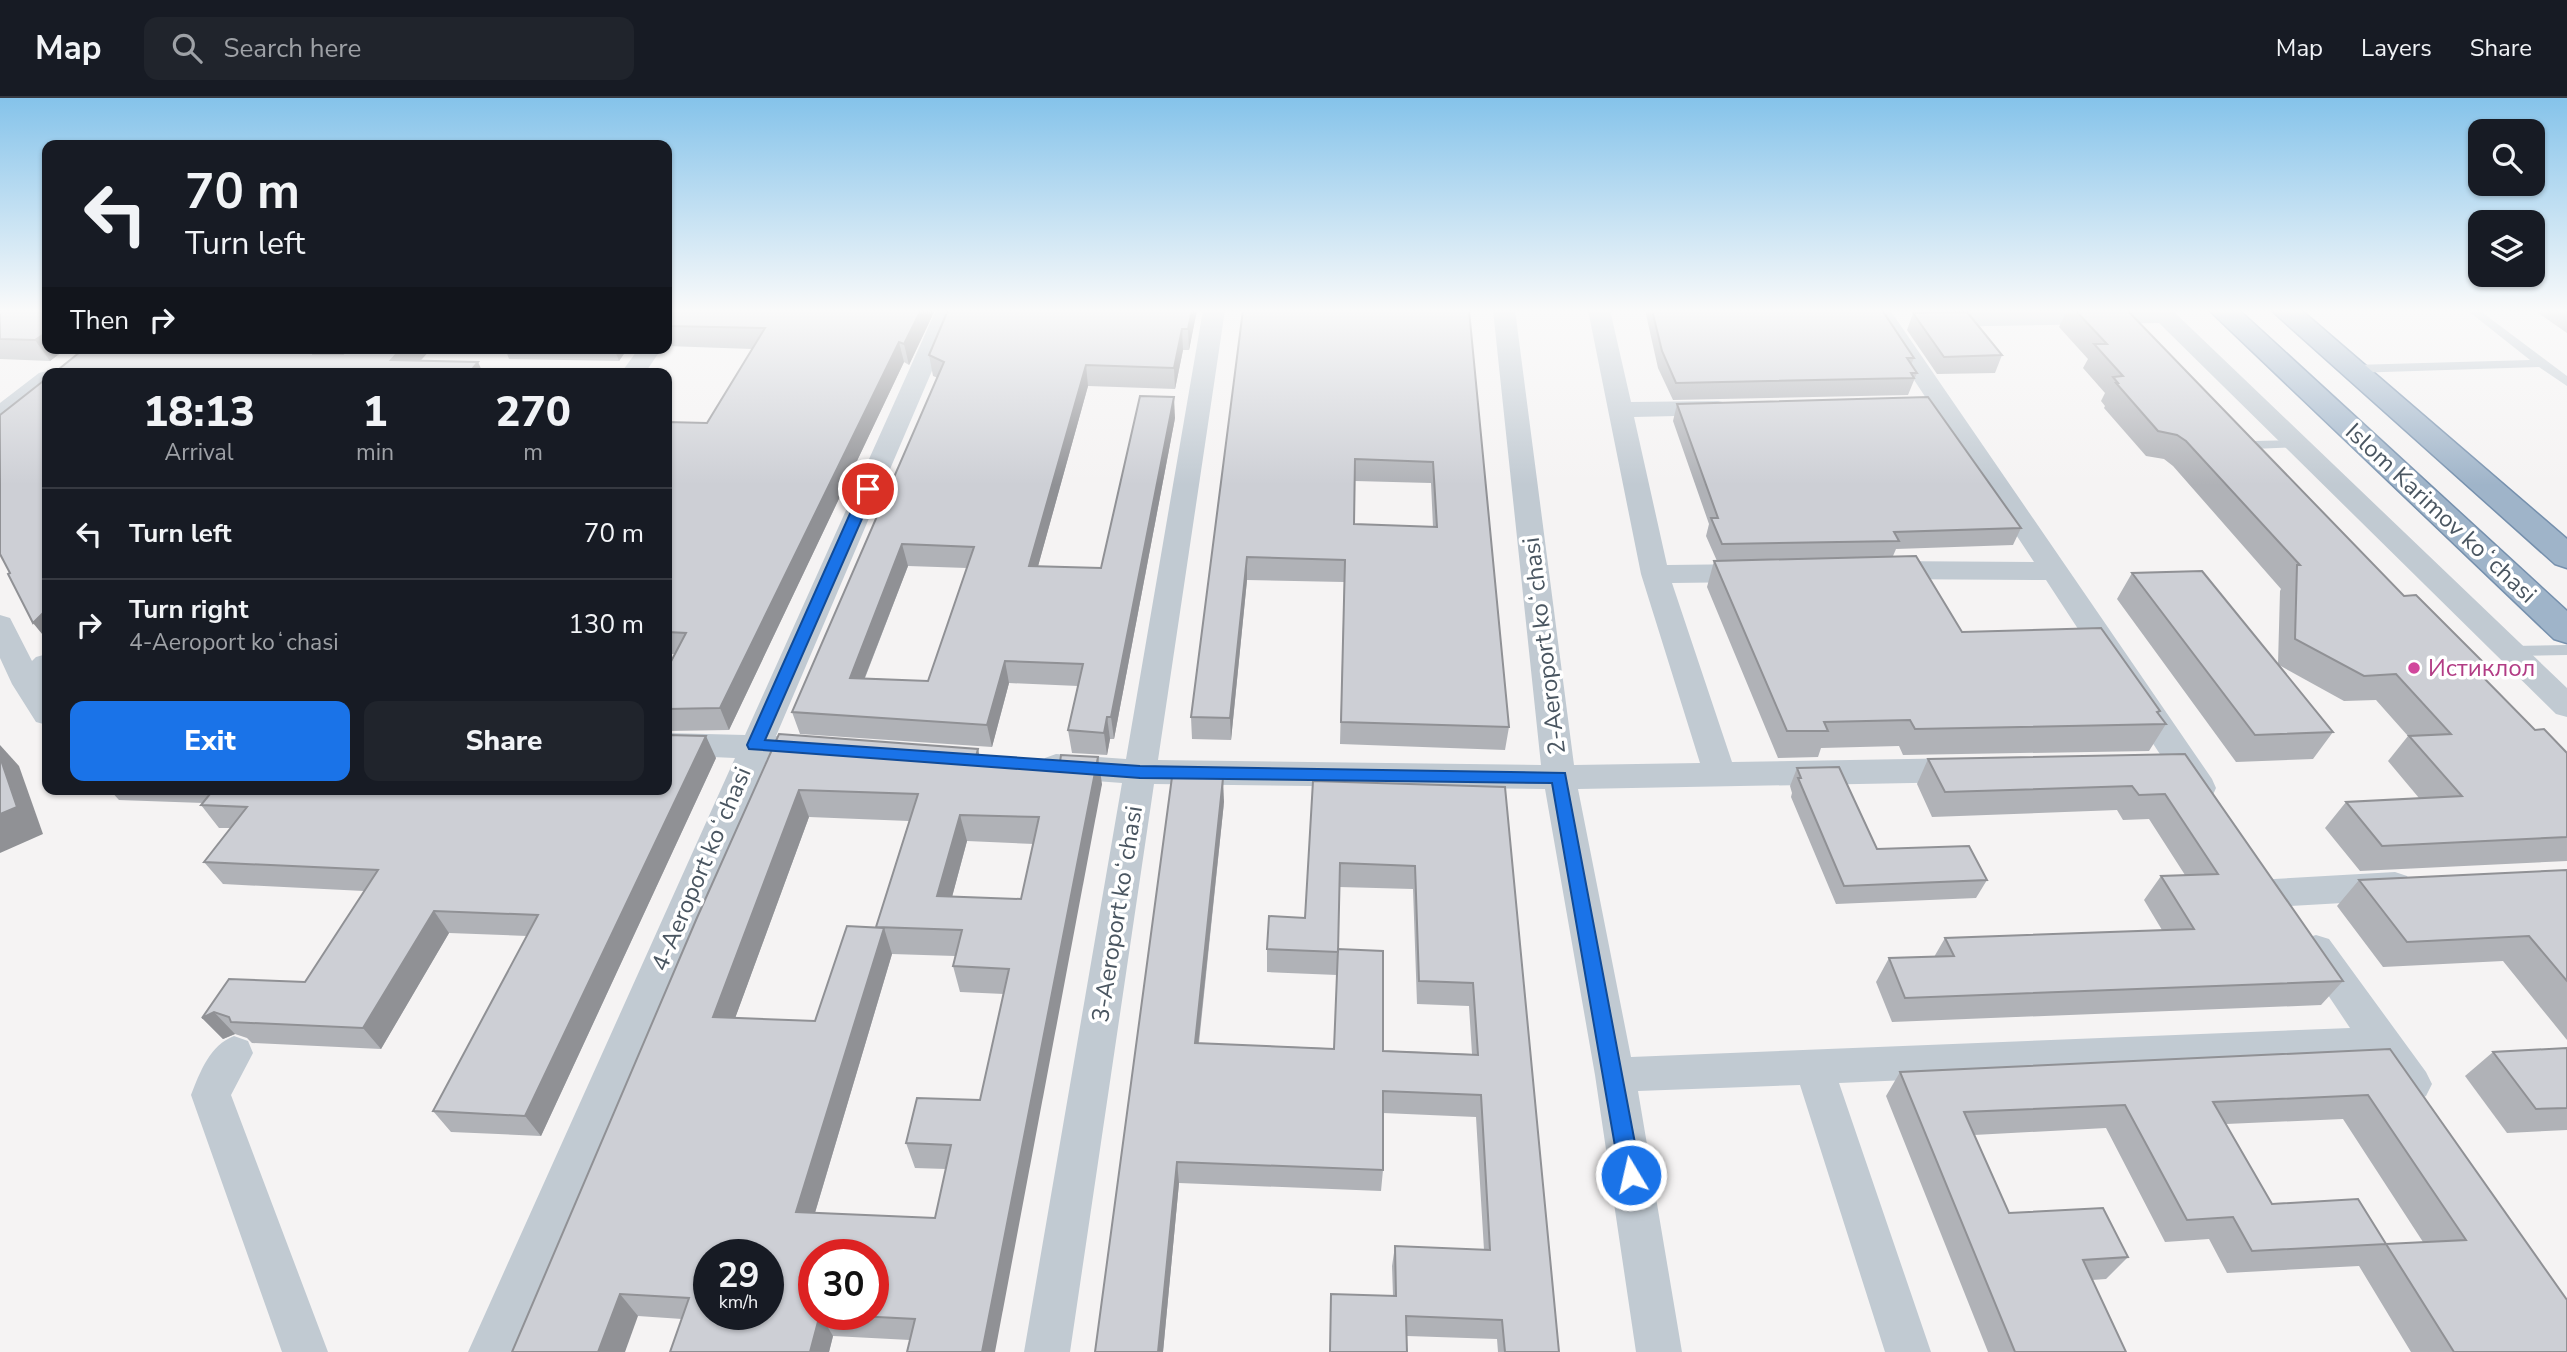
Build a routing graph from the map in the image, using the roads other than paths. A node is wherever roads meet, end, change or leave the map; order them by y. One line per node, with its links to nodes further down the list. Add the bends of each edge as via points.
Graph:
1 (921, 369): 31 (street, 4-Aeroport koʻchasi)
2 (1205, 369): 37 (street, 3-Aeroport koʻchasi)
3 (1511, 369): 39 (street, 2-Aeroport koʻchasi)
4 (1612, 369): 14 (street)
5 (1911, 369): 20 (street, via 1930,404)
6 (2220, 369): 16 (street)
7 (2286, 369): 24 (highway, Islom Karimov koʻchasi)
8 (2353, 369): 9 (lane); 18 (highway, Islom Karimov koʻchasi)
9 (2368, 369)
10 (2549, 369): 12 (lane)
11 (42, 382): 15 (street)
12 (2567, 382)
13 (1742, 408): 14 (street)
14 (1621, 410): 22 (street)
15 (0, 415)
16 (2298, 444): 17 (lane); 26 (street)
17 (2253, 446)
18 (2567, 556)
19 (1851, 571): 20 (street)
20 (2054, 571): 34 (street)
21 (1781, 572): 22 (street)
22 (1655, 574): 38 (street)
23 (0, 625): 27 (street)
24 (2567, 631)
25 (2567, 650): 26 (lane)
26 (2511, 651): 29 (street)
27 (37, 674): 28 (street)
28 (42, 694)
29 (2567, 706)
30 (672, 744): 31 (street)
31 (755, 745): 32 (street); 50 (street, 4-Aeroport koʻchasi)
32 (851, 752)
33 (1030, 764): 37 (street)
34 (2183, 764): 35 (street); 40 (street)
35 (2142, 765)
36 (1992, 769): 38 (street)
37 (1140, 772): 39 (street); 51 (street, 3-Aeroport koʻchasi)
38 (1720, 776): 39 (street)
39 (1559, 777): 47 (street, 2-Aeroport koʻchasi)
40 (2221, 818)
41 (2252, 861): 43 (street)
42 (2428, 885): 43 (street)
43 (2274, 893): 44 (street)
44 (2383, 1044): 46 (street); 48 (street)
45 (234, 1053): 49 (street, via 211,1095)
46 (1814, 1066): 47 (street); 53 (street)
47 (1615, 1075): 52 (street, 2-Aeroport koʻchasi)
48 (2429, 1110)
49 (305, 1352)
50 (491, 1352)
51 (1046, 1352)
52 (1659, 1352)
53 (1908, 1352)

